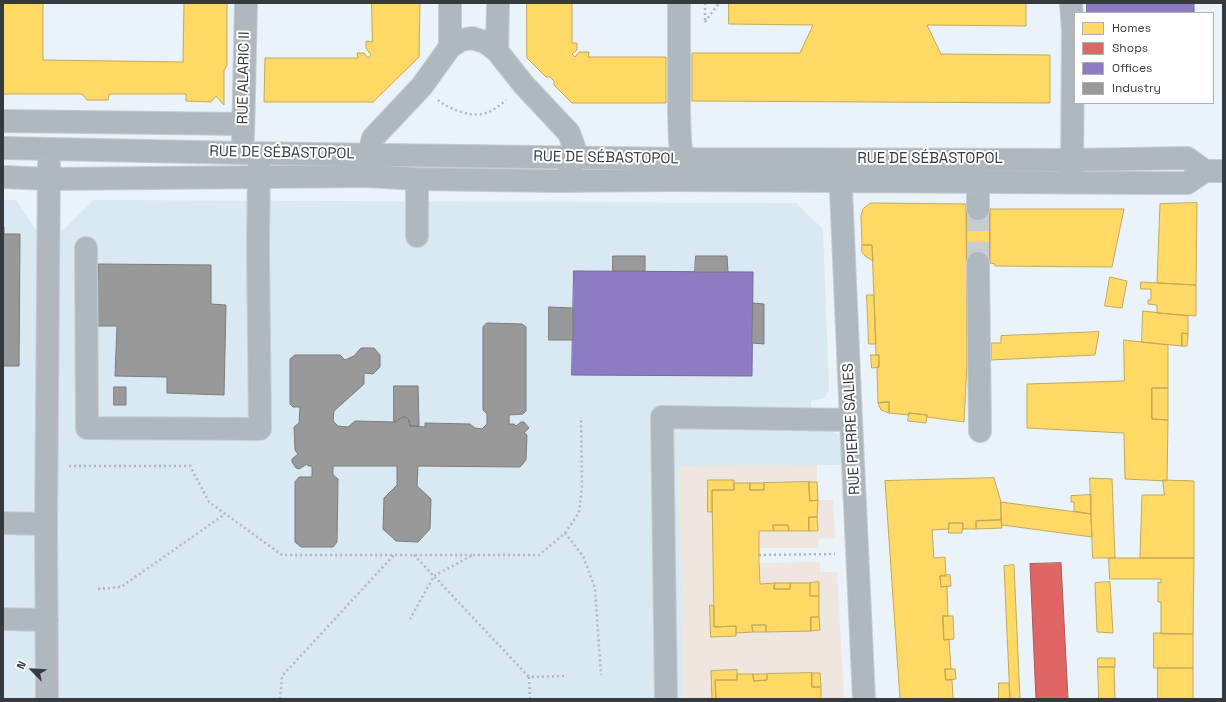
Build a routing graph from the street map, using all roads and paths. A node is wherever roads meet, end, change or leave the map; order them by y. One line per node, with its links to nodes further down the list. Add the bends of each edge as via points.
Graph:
1 (246, 3): 13 (street, RUE ALARIC II)
2 (450, 3): 8 (street)
3 (498, 3): 9 (street)
4 (679, 3): 19 (street, via 679,112)
5 (704, 3): 6 (path, via 704,22)
6 (719, 3)
7 (1071, 3): 21 (street, via 1074,31)
8 (450, 47): 9 (street, via 461,40 472,38 485,42); 11 (street)
9 (497, 51): 10 (street)
10 (524, 85): 11 (path, via 497,108 481,115 443,104); 18 (street, via 569,133)
11 (422, 86): 17 (street, via 373,138)
12 (3, 121): 13 (street)
13 (243, 124): 16 (street, RUE ALARIC II)
14 (3, 148): 15 (street, RUE DE SÉBASTOPOL)
15 (49, 148): 16 (street, RUE DE SÉBASTOPOL); 26 (street)
16 (250, 153): 17 (street, RUE DE SÉBASTOPOL); 24 (street, RUE ALARIC II)
17 (369, 155): 18 (street, RUE DE SÉBASTOPOL); 23 (street)
18 (578, 158): 19 (street, RUE DE SÉBASTOPOL); 29 (street)
19 (682, 159): 20 (street, RUE DE SÉBASTOPOL); 28 (street)
20 (840, 159): 21 (street, RUE DE SÉBASTOPOL); 30 (street, RUE PIERRE SALIES)
21 (1072, 160): 22 (street, RUE DE SÉBASTOPOL, via 1187,158); 32 (street)
22 (1214, 171): 32 (street, RUE DE SÉBASTOPOL, via 1187,183)
23 (368, 176): 24 (street, RUE DE SÉBASTOPOL); 27 (street, RUE DE SÉBASTOPOL)
24 (250, 177): 26 (street, RUE DE SÉBASTOPOL); 35 (street, RUE ALARIC II, via 258,257 260,429 87,428)
25 (3, 178): 26 (street, RUE DE SÉBASTOPOL)
26 (49, 178): 40 (street)
27 (417, 179): 29 (street, RUE DE SÉBASTOPOL); 34 (street)
28 (651, 180): 29 (street, RUE DE SÉBASTOPOL); 30 (street, RUE DE SÉBASTOPOL)
29 (556, 181)
30 (841, 181): 31 (street, RUE DE SÉBASTOPOL); 38 (street, RUE PIERRE SALIES)
31 (978, 182): 32 (street, RUE DE SÉBASTOPOL); 33 (street)
32 (1073, 184)
33 (978, 209)
34 (417, 236)
35 (86, 248)
36 (978, 263): 39 (street)
37 (581, 416): 44 (path, via 582,486 579,513)
38 (851, 420): 45 (street, RUE PIERRE SALIES); 61 (street, via 662,417)
39 (980, 431)
40 (46, 466): 41 (path, via 190,466 209,502); 43 (street)
41 (225, 514): 46 (path, via 282,555); 51 (path, via 121,587)
42 (3, 523): 43 (street)
43 (46, 524): 54 (street)
44 (566, 533): 48 (path, via 539,555); 55 (path, via 583,556 595,588)
45 (857, 553): 49 (path); 62 (street, RUE PIERRE SALIES)
46 (394, 555): 47 (path); 59 (path, via 282,676)
47 (414, 555): 48 (path); 50 (path)
48 (473, 555): 50 (path)
49 (759, 555)
50 (434, 576): 53 (path); 57 (path)
51 (98, 589)
52 (3, 619): 54 (street)
53 (410, 619)
54 (47, 620): 58 (street)
55 (601, 675)
56 (566, 676): 57 (path)
57 (529, 677): 60 (path)
58 (47, 699)
59 (280, 699)
60 (530, 699)
61 (666, 699)
62 (864, 699)

